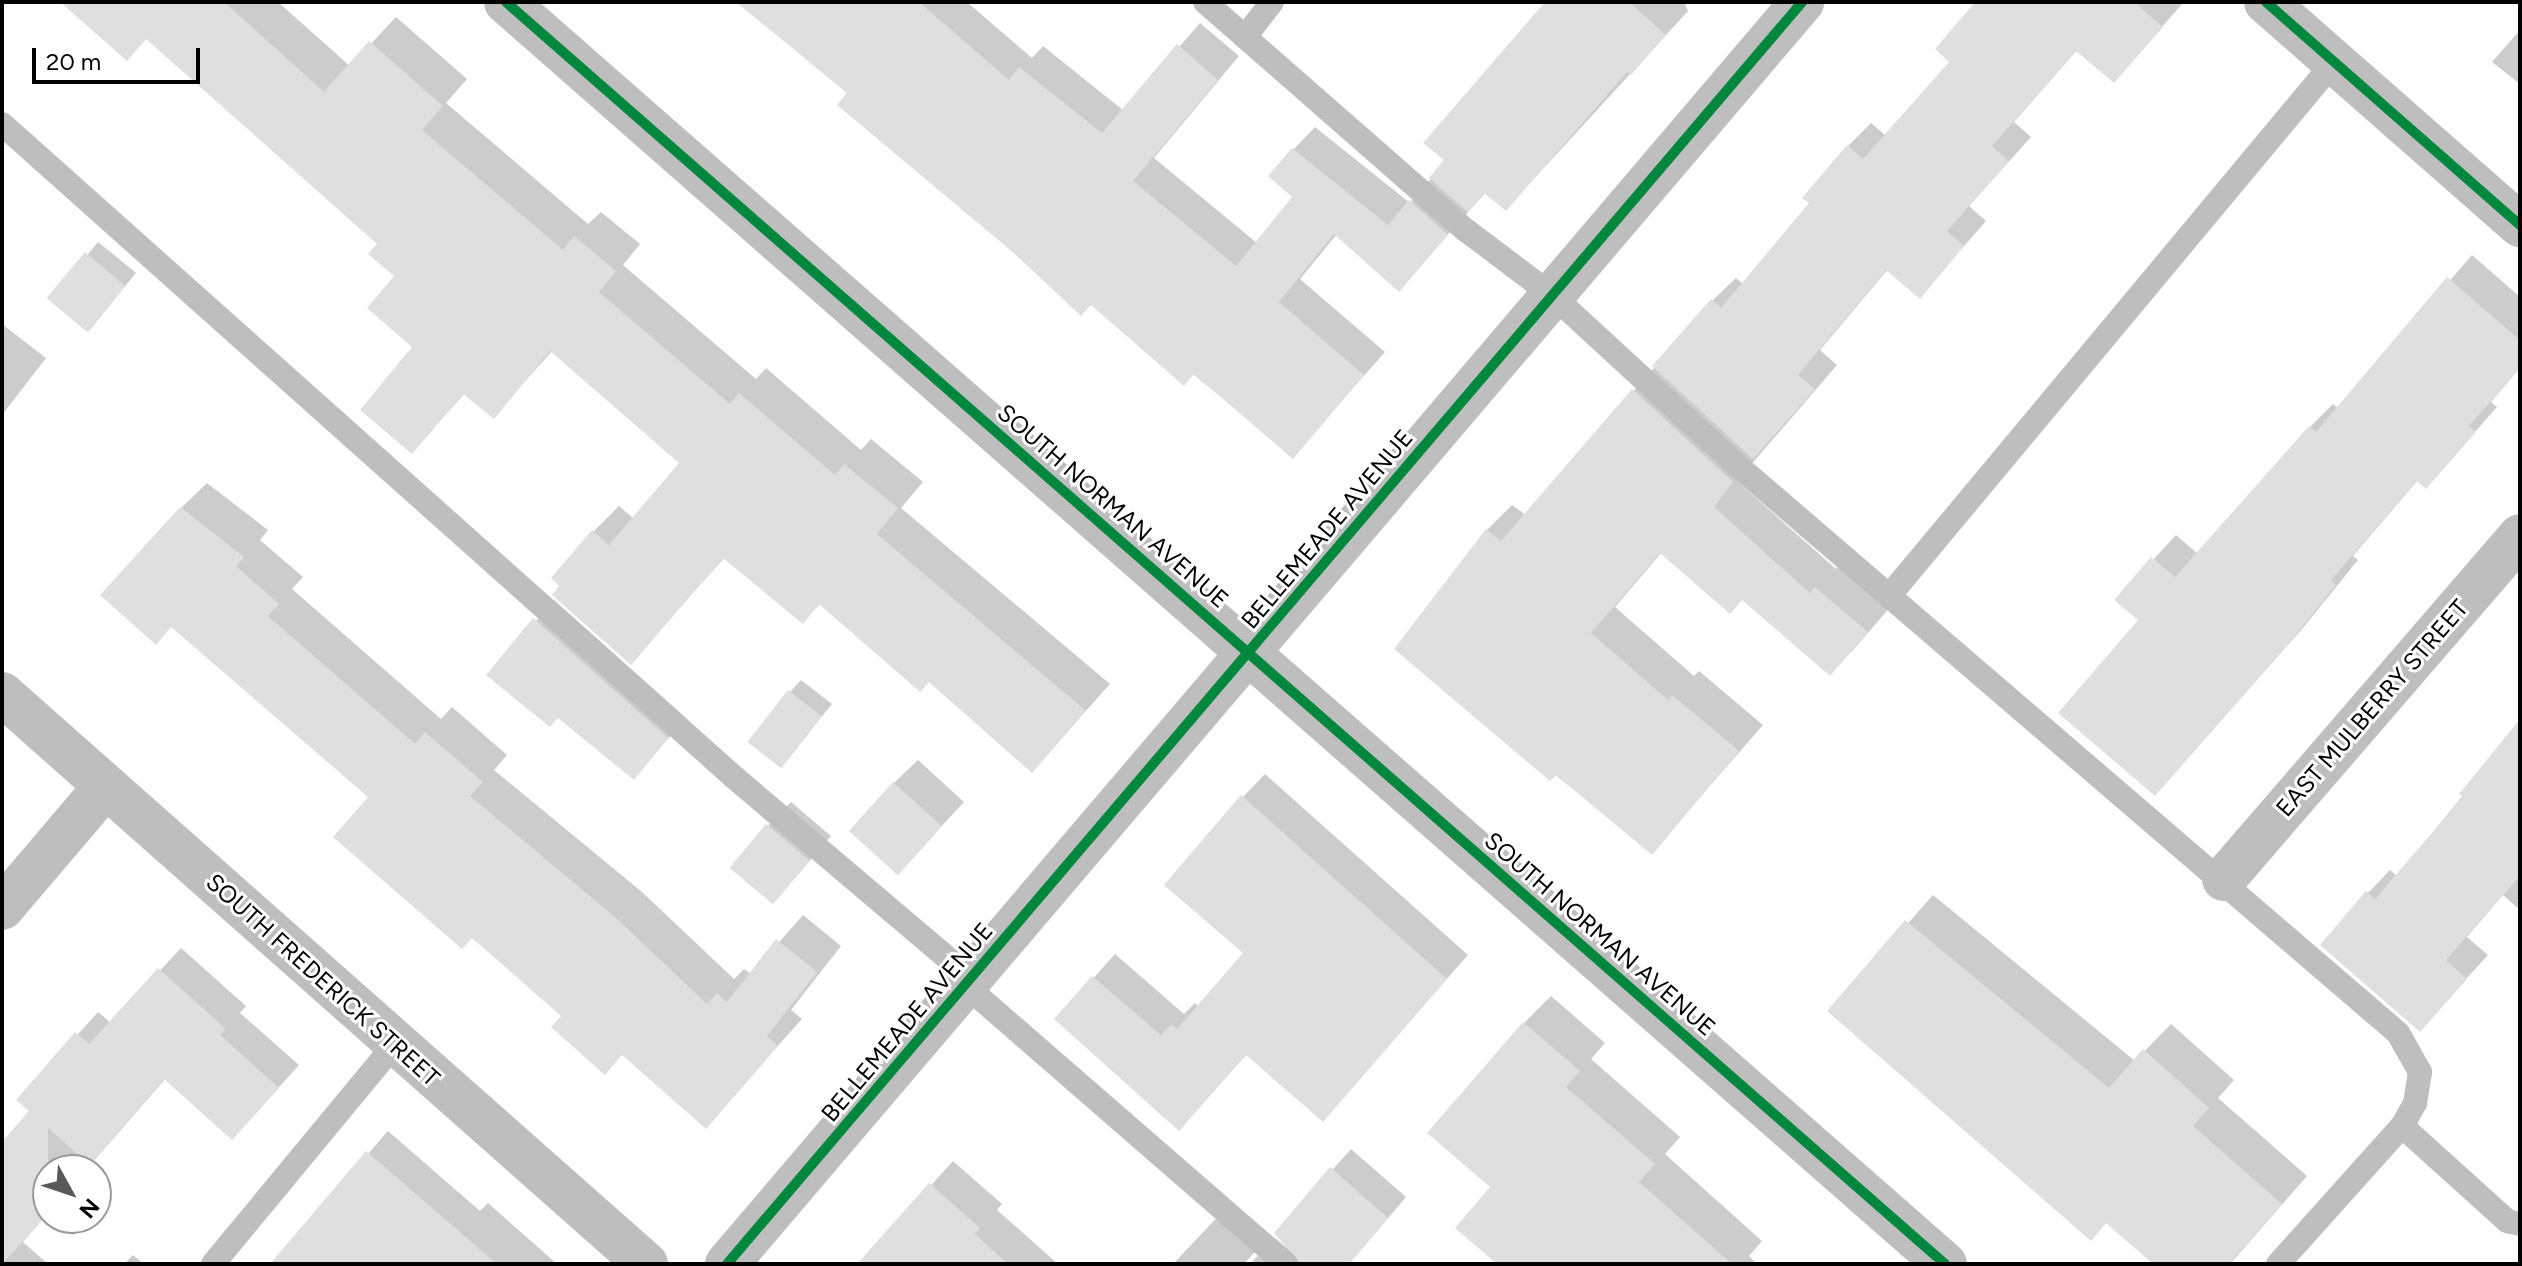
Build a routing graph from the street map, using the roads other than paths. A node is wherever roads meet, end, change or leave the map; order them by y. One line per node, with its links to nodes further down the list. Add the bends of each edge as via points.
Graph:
1 (506, 2): 13 (street, SOUTH NORMAN AVENUE)
2 (1205, 2): 6 (lane)
3 (1272, 2): 6 (lane)
4 (1802, 2): 10 (street, BELLEMEADE AVENUE)
5 (2266, 2): 7 (street)
6 (1245, 37): 10 (lane, via 1467,231)
7 (2334, 62): 9 (street); 12 (lane)
8 (2, 124): 18 (lane, via 735,778 957,966)
9 (2520, 225)
10 (1552, 295): 12 (lane); 13 (street, BELLEMEADE AVENUE)
11 (2520, 536): 16 (street, EAST MULBERRY STREET)
12 (1889, 596): 16 (lane)
13 (1248, 652): 18 (street, BELLEMEADE AVENUE); 26 (street, SOUTH NORMAN AVENUE)
14 (2, 694): 15 (street, SOUTH FREDERICK STREET)
15 (105, 787): 17 (street); 19 (street, SOUTH FREDERICK STREET)
16 (2224, 879): 20 (lane, via 2398,1033 2415,1055 2420,1072 2415,1103)
17 (2, 908)
18 (965, 985): 24 (street, BELLEMEADE AVENUE); 25 (lane)
19 (395, 1044): 22 (lane); 23 (street, SOUTH FREDERICK STREET)
20 (2402, 1126): 21 (lane, via 2507,1221); 27 (lane)
21 (2520, 1224)
22 (213, 1264)
23 (646, 1264)
24 (727, 1264)
25 (1286, 1264)
26 (1945, 1264)
27 (2278, 1264)

